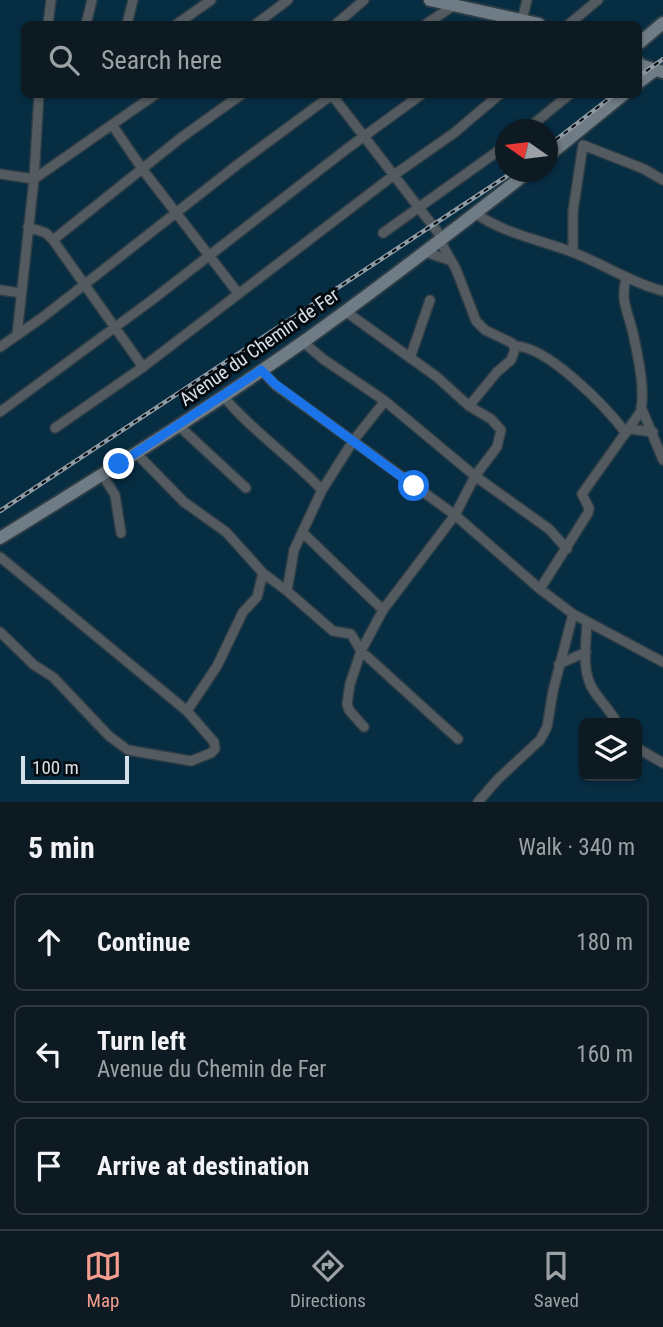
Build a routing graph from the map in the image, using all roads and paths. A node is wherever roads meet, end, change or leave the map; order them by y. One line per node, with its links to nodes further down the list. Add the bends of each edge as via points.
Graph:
1 (51, 0): 11 (street)
2 (92, 0): 12 (street)
3 (133, 0): 13 (street)
4 (211, 0): 14 (street)
5 (288, 0): 15 (street)
6 (364, 0): 16 (street)
7 (430, 0): 10 (street)
8 (527, 0): 18 (street)
9 (598, 0): 19 (street)
10 (457, 2): 17 (street); 18 (street)
11 (48, 21)
12 (87, 21)
13 (129, 21)
14 (181, 21)
15 (260, 21)
16 (340, 21)
17 (430, 21)
18 (516, 21)
19 (573, 21)
20 (663, 23): 21 (street)
21 (642, 41)
22 (642, 63): 23 (street)
23 (659, 71): 24 (street)
24 (642, 81)
25 (39, 98): 42 (street)
26 (151, 98): 35 (street)
27 (236, 98): 39 (street)
28 (328, 98): 47 (street)
29 (334, 98): 36 (street)
30 (417, 98): 36 (street)
31 (495, 98): 41 (street)
32 (565, 98): 34 (street)
33 (619, 98): 37 (street)
34 (539, 119)
35 (113, 126): 39 (street); 42 (street)
36 (365, 136): 41 (street); 54 (street)
37 (558, 148)
38 (495, 154): 45 (street)
39 (143, 170): 47 (street); 50 (street)
40 (0, 174): 42 (street)
41 (394, 174): 45 (street); 61 (street)
42 (34, 179): 48 (street)
43 (663, 180): 53 (street, via 583,145 573,211)
44 (515, 182): 46 (street, Avenue du Chemin de Fer)
45 (420, 208): 49 (street); 51 (street)
46 (475, 213): 51 (street, Avenue du Chemin de Fer); 53 (street, via 535,241)
47 (176, 214): 54 (street); 57 (street)
48 (28, 227): 50 (street); 60 (street)
49 (383, 233)
50 (53, 240): 57 (street)
51 (441, 240): 52 (street, Avenue du Chemin de Fer); 55 (street)
52 (425, 252): 55 (street); 63 (street, Avenue du Chemin de Fer)
53 (573, 252): 56 (street)
54 (209, 255): 61 (street); 64 (street)
55 (449, 260): 67 (street, via 476,321)
56 (626, 279): 59 (street); 75 (street, via 622,295 636,349)
57 (84, 284): 64 (street); 65 (street)
58 (0, 290): 60 (street)
59 (663, 291)
60 (21, 293): 65 (street)
61 (238, 293): 70 (street)
62 (430, 300): 69 (street)
63 (345, 311): 66 (street, Avenue du Chemin de Fer); 69 (street)
64 (114, 326): 70 (street); 76 (street)
65 (17, 335): 68 (street)
66 (303, 342): 71 (street, Avenue du Chemin de Fer); 73 (street)
67 (514, 346): 74 (street, via 515,355); 79 (street, via 526,348 573,377)
68 (0, 347)
69 (410, 358): 74 (street)
70 (143, 367): 78 (street)
71 (261, 370): 72 (street, Avenue du Chemin de Fer); 81 (street)
72 (223, 396): 77 (street, Avenue du Chemin de Fer); 87 (street)
73 (386, 401): 81 (street); 85 (street)
74 (468, 405): 85 (street, via 501,430 497,447)
75 (641, 407): 79 (street); 80 (street)
76 (0, 412)
77 (178, 426): 82 (street, Avenue du Chemin de Fer); 86 (street)
78 (55, 428)
79 (628, 431): 80 (street); 92 (street, via 582,494 588,513)
80 (653, 432): 83 (street)
81 (353, 441): 87 (street); 88 (street)
82 (137, 454): 84 (street, Avenue du Chemin de Fer); 94 (street, via 184,502 226,532)
83 (663, 460)
84 (102, 474): 90 (street, via 115,495); 91 (street, Avenue du Chemin de Fer)
85 (475, 476): 88 (street); 92 (street, via 550,529)
86 (246, 488)
87 (322, 490): 89 (street)
88 (455, 515): 95 (street); 97 (street)
89 (302, 532): 96 (street); 97 (street)
90 (121, 533)
91 (0, 538)
92 (567, 549): 95 (street)
93 (0, 556): 105 (street)
94 (264, 573): 96 (street); 105 (street, via 257,597 243,612 217,666)
95 (540, 589): 98 (street)
96 (287, 590): 101 (street, via 333,631 351,634)
97 (383, 610): 101 (street)
98 (573, 614): 99 (street); 104 (street)
99 (587, 623): 102 (street); 103 (street)
100 (0, 632): 105 (street, via 53,677 109,736 132,751 191,761 211,753 214,742)
101 (362, 651): 107 (street, via 347,704); 108 (street)
102 (586, 652): 104 (street); 106 (street, via 590,684)
103 (663, 662)
104 (559, 664): 111 (street, via 547,727 540,740)
105 (187, 711)
106 (614, 718)
107 (364, 727)
108 (458, 739)
109 (642, 752): 110 (street)
110 (663, 763)
111 (478, 802)

